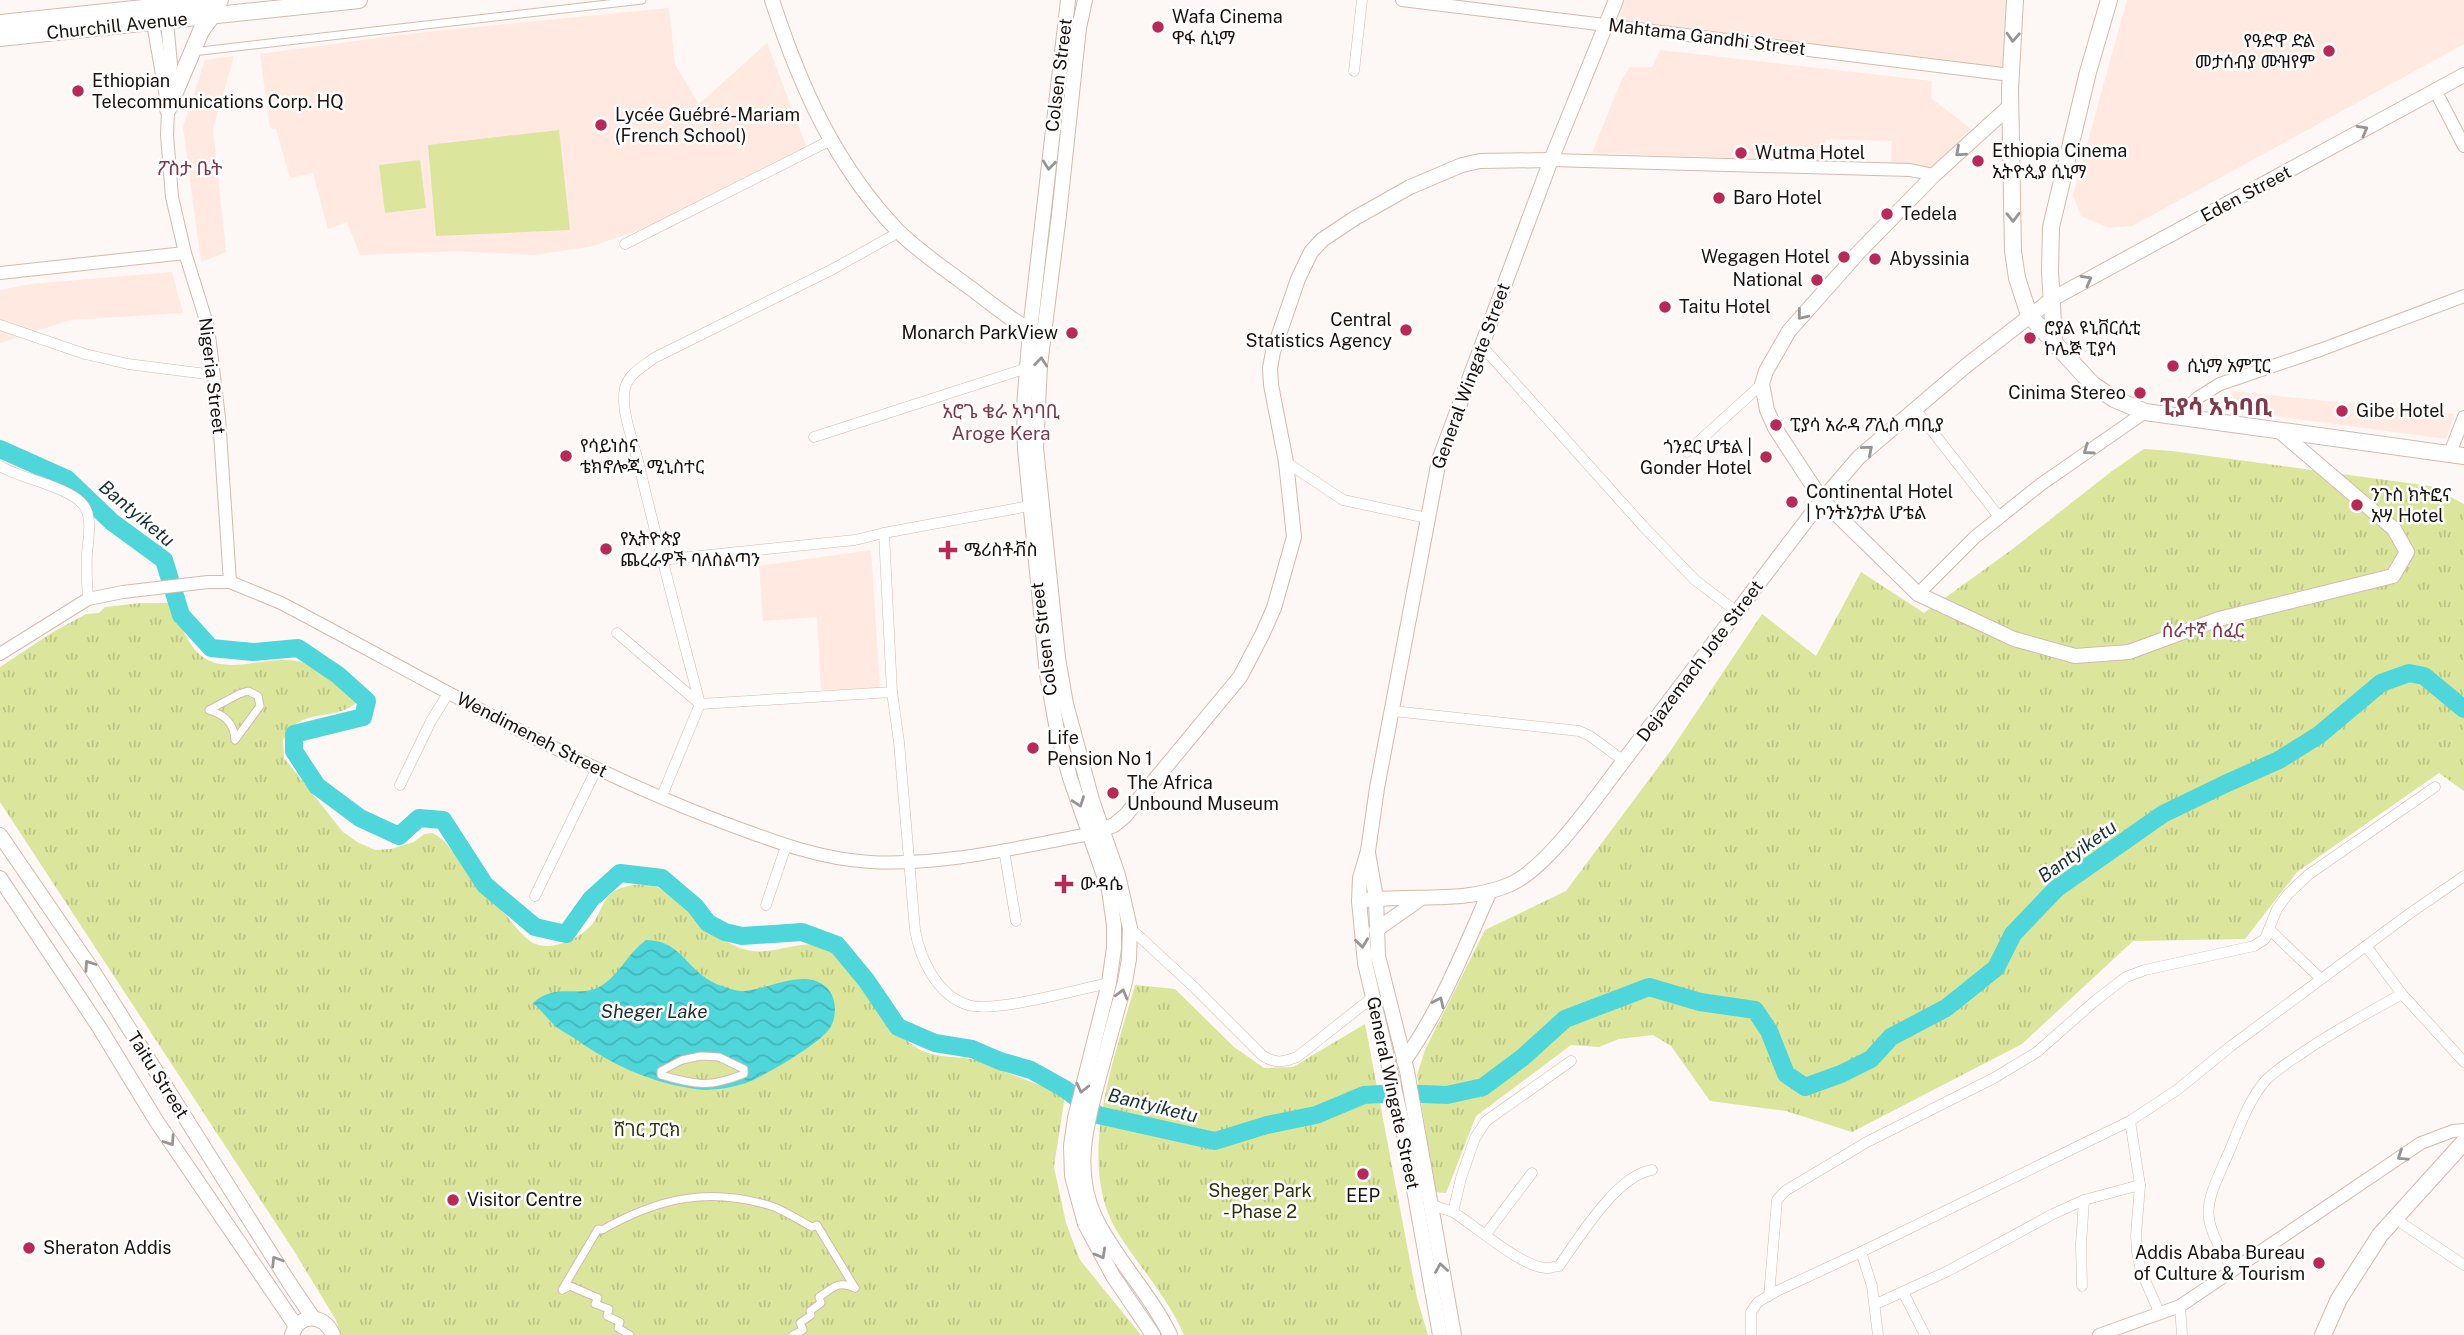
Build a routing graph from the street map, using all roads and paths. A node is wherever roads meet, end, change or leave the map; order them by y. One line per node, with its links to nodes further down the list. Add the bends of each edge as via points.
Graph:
1 (220, 0): 12 (main road, Churchill Avenue)
2 (359, 0): 13 (main road, Churchill Avenue)
3 (642, 0): 17 (street)
4 (772, 0): 24 (main road, via 803,88)
5 (1068, 0): 36 (main road, Colsen Street, one-way to 36)
6 (1085, 0): 36 (main road)
7 (1362, 0): 18 (street)
8 (1402, 0): 15 (street, Mahtama Gandhi Street)
9 (1616, 0): 15 (main road, General Wingate Street)
10 (2015, 0): 19 (main road, one-way to 19)
11 (2109, 0): 33 (main road, via 2051,226)
12 (158, 10): 13 (main road, Churchill Avenue); 14 (main road, Churchill Avenue); 16 (main road, Churchill Avenue); 23 (street, Nigeria Street, via 171,65)
13 (212, 16): 23 (main road, via 201,31)
14 (0, 23)
15 (1606, 24): 19 (street, Mahtama Gandhi Street); 26 (main road, General Wingate Street)
16 (0, 38)
17 (201, 51)
18 (1354, 71)
19 (2011, 75): 22 (main road)
20 (2464, 75): 21 (main road, Eden Street)
21 (2435, 90): 25 (street); 33 (main road, Eden Street, one-way to 21)
22 (2010, 106): 27 (main road, one-way to 27); 34 (main road, one-way to 34, via 2014,268)
23 (168, 109): 30 (street, Nigeria Street, via 172,197)
24 (829, 141): 28 (main road, via 863,191); 29 (street)
25 (2464, 146)
26 (1551, 160): 27 (street, via 1910,170); 39 (main road, General Wingate Street); 52 (main road, via 1462,164 1355,218 1311,252 1270,368)
27 (1934, 175): 42 (main road, one-way to 42, via 1806,310 1783,341)
28 (899, 232): 36 (main road); 59 (street, via 687,340 631,375 625,388 626,414)
29 (625, 244)
30 (185, 253): 31 (street); 41 (street, Nigeria Street, via 208,327)
31 (0, 273)
32 (2464, 296): 45 (street, via 2220,384)
33 (2052, 299): 34 (main road, Eden Street); 38 (main road)
34 (2029, 315): 37 (main road, Eden Street); 38 (main road)
35 (0, 325): 41 (street, via 128,364)
36 (1037, 332): 40 (main road, Colsen Street); 49 (main road, one-way to 36, via 1036,419)
37 (2003, 337): 43 (main road, Dejazemach Jote Street)
38 (2054, 342): 44 (main road, via 2092,384)
39 (1481, 345): 56 (main road, General Wingate Street, via 1439,460); 63 (street, via 1643,526 1695,580)
40 (1027, 368): 48 (street); 49 (main road, Colsen Street)
41 (214, 374): 60 (street, Nigeria Street)
42 (1762, 384): 50 (street); 54 (main road, via 1775,428)
43 (1915, 410): 54 (main road, Dejazemach Jote Street, one-way to 43, via 1859,457); 57 (street)
44 (2145, 412): 45 (main road); 57 (street, one-way to 57)
45 (2178, 416): 47 (main road)
46 (2464, 417): 51 (street)
47 (2278, 430): 51 (main road); 61 (main road, via 2394,529 2407,552 2393,576 2219,619 2129,652 2075,656 2014,639)
48 (814, 437)
49 (1030, 448): 55 (main road, Colsen Street); 76 (main road, via 1061,678)
50 (1688, 452)
51 (2457, 454)
52 (1286, 462): 56 (street, via 1343,500); 76 (main road, via 1294,537 1262,635 1240,677 1125,816)
53 (0, 466): 62 (street, via 70,494 85,509 91,528)
54 (1822, 500): 61 (main road); 63 (main road, Dejazemach Jote Street)
55 (1029, 506): 58 (street); 76 (main road, Colsen Street, one-way to 76, via 1055,719 1070,778)
56 (1427, 518): 70 (main road, General Wingate Street)
57 (2000, 518): 61 (street)
58 (884, 533): 59 (street); 67 (street)
59 (662, 560): 68 (street)
60 (230, 582): 62 (street, Wendimeneh Street); 66 (street, Wendimeneh Street, via 281,603)
61 (1918, 594)
62 (88, 599): 65 (street, Wendimeneh Street)
63 (1737, 612): 71 (main road, Dejazemach Jote Street)
64 (617, 633): 68 (street)
65 (0, 654)
66 (449, 692): 72 (street, Wendimeneh Street); 73 (street)
67 (892, 692): 68 (street); 81 (street)
68 (701, 704): 75 (street)
69 (209, 710): 69 (street, via 222,714 234,727 235,740 260,706 258,696 248,691)
70 (1393, 711): 71 (street, via 1579,731); 80 (main road, General Wingate Street)
71 (1624, 761): 85 (main road, Dejazemach Jote Street, via 1551,852 1526,876)
72 (596, 770): 75 (street, Wendimeneh Street); 86 (street)
73 (400, 785)
74 (2435, 787): 95 (street, via 2308,875 2277,909)
75 (661, 798): 78 (street, Wendimeneh Street)
76 (1096, 833): 79 (street, Wendimeneh Street); 94 (main road, via 1118,875); 99 (main road, Colsen Street, via 1114,926)
77 (0, 835): 82 (main road, Taitu Street)
78 (786, 846): 81 (street, Wendimeneh Street, via 844,859); 91 (street)
79 (1004, 850): 81 (street, Wendimeneh Street); 93 (street)
80 (1368, 851): 87 (main road, General Wingate Street); 89 (main road, General Wingate Street)
81 (910, 863): 99 (street, via 918,946 939,983 965,1004 1003,1005)
82 (27, 875): 84 (main road); 90 (main road, Taitu Street)
83 (2464, 876): 97 (street)
84 (3, 883): 92 (main road, Taitu Street)
85 (1490, 891): 88 (main road, Dejazemach Jote Street); 110 (main road, one-way to 85)
86 (535, 896)
87 (1376, 898): 88 (main road, Dejazemach Jote Street); 89 (main road, Dejazemach Jote Street); 96 (main road, General Wingate Street)
88 (1420, 899): 96 (main road)
89 (1359, 901): 102 (main road, General Wingate Street, one-way to 102)
90 (46, 903): 92 (main road); 100 (main road, Taitu Street, one-way to 90)
91 (766, 905)
92 (26, 918): 103 (main road, Taitu Street)
93 (1016, 921)
94 (1130, 928): 102 (street, via 1272,1062 1297,1056); 106 (main road, one-way to 94, via 1125,982)
95 (2269, 929): 98 (street); 133 (street, via 2265,939 2254,946 2126,977 2037,1052 1785,1191 1777,1200)
96 (1376, 930): 110 (main road, General Wingate Street, via 1382,978)
97 (2366, 946): 98 (street); 101 (street)
98 (2321, 979): 117 (street)
99 (1109, 983): 106 (main road, Colsen Street)
100 (103, 986): 103 (main road); 104 (main road, Taitu Street)
101 (2402, 994): 108 (street); 130 (street, via 2343,1025 2265,1081 2245,1114 2207,1208 2209,1226)
102 (1373, 997): 116 (main road, General Wingate Street, via 1391,1074)
103 (81, 1000): 105 (main road, Taitu Street)
104 (119, 1013): 105 (main road); 109 (main road, Taitu Street)
105 (99, 1027): 112 (main road, Taitu Street)
106 (1097, 1059): 115 (main road)
107 (1571, 1061): 125 (street, via 1486,1121 1461,1178)
108 (2464, 1062)
109 (151, 1065): 112 (main road); 113 (main road, Taitu Street)
110 (1406, 1066): 116 (main road, General Wingate Street)
111 (744, 1069): 111 (street, via 701,1056 682,1060 661,1075 718,1084 744,1074)
112 (131, 1077): 114 (main road, Taitu Street)
113 (168, 1091): 114 (main road); 137 (main road, Taitu Street, one-way to 113)
114 (147, 1103): 138 (main road, Taitu Street, one-way to 138)
115 (1081, 1120): 142 (main road, one-way to 142, via 1071,1146 1072,1176 1085,1224); 143 (main road, via 1084,1174 1094,1215)
116 (1408, 1121): 124 (main road, General Wingate Street); 144 (main road, General Wingate Street)
117 (2130, 1121): 122 (street); 128 (street)
118 (2464, 1130): 130 (street, one-way to 130, via 2421,1143)
119 (2464, 1142): 126 (main road)
120 (1652, 1170): 127 (street, via 1641,1171 1614,1194 1559,1265 1533,1265)
121 (1532, 1173): 127 (street)
122 (2140, 1185): 123 (street); 136 (street, via 2137,1252)
123 (2084, 1200): 131 (street); 132 (street)
124 (1432, 1205): 125 (street); 145 (main road, General Wingate Street, one-way to 124)
125 (1453, 1212): 127 (street)
126 (2394, 1218): 129 (street); 151 (main road, via 2339,1299)
127 (1486, 1234)
128 (1861, 1252): 133 (street); 134 (street)
129 (2464, 1265)
130 (2233, 1270): 135 (street)
131 (2082, 1286)
132 (1903, 1292): 134 (street); 148 (street)
133 (1769, 1296): 146 (street, via 1751,1312)
134 (1876, 1304): 147 (street)
135 (2180, 1306): 136 (street); 150 (street)
136 (2160, 1314): 149 (street)
137 (313, 1318): 138 (main road); 139 (main road, Taitu Street, via 325,1322)
138 (294, 1330)
139 (333, 1335)
140 (630, 1335): 141 (street, via 618,1328 620,1322 607,1316 609,1309 595,1304 598,1298 570,1286 562,1290 598,1229 659,1203 713,1195 775,1208 817,1225 855,1288 839,1284 819,1297 821,1303 800,1323 803,1330)
141 (793, 1335)
142 (1153, 1335)
143 (1170, 1335)
144 (1440, 1335)
145 (1454, 1335)
146 (1751, 1335)
147 (1878, 1335)
148 (1925, 1335)
149 (2099, 1335)
150 (2182, 1335)
151 (2323, 1335)

